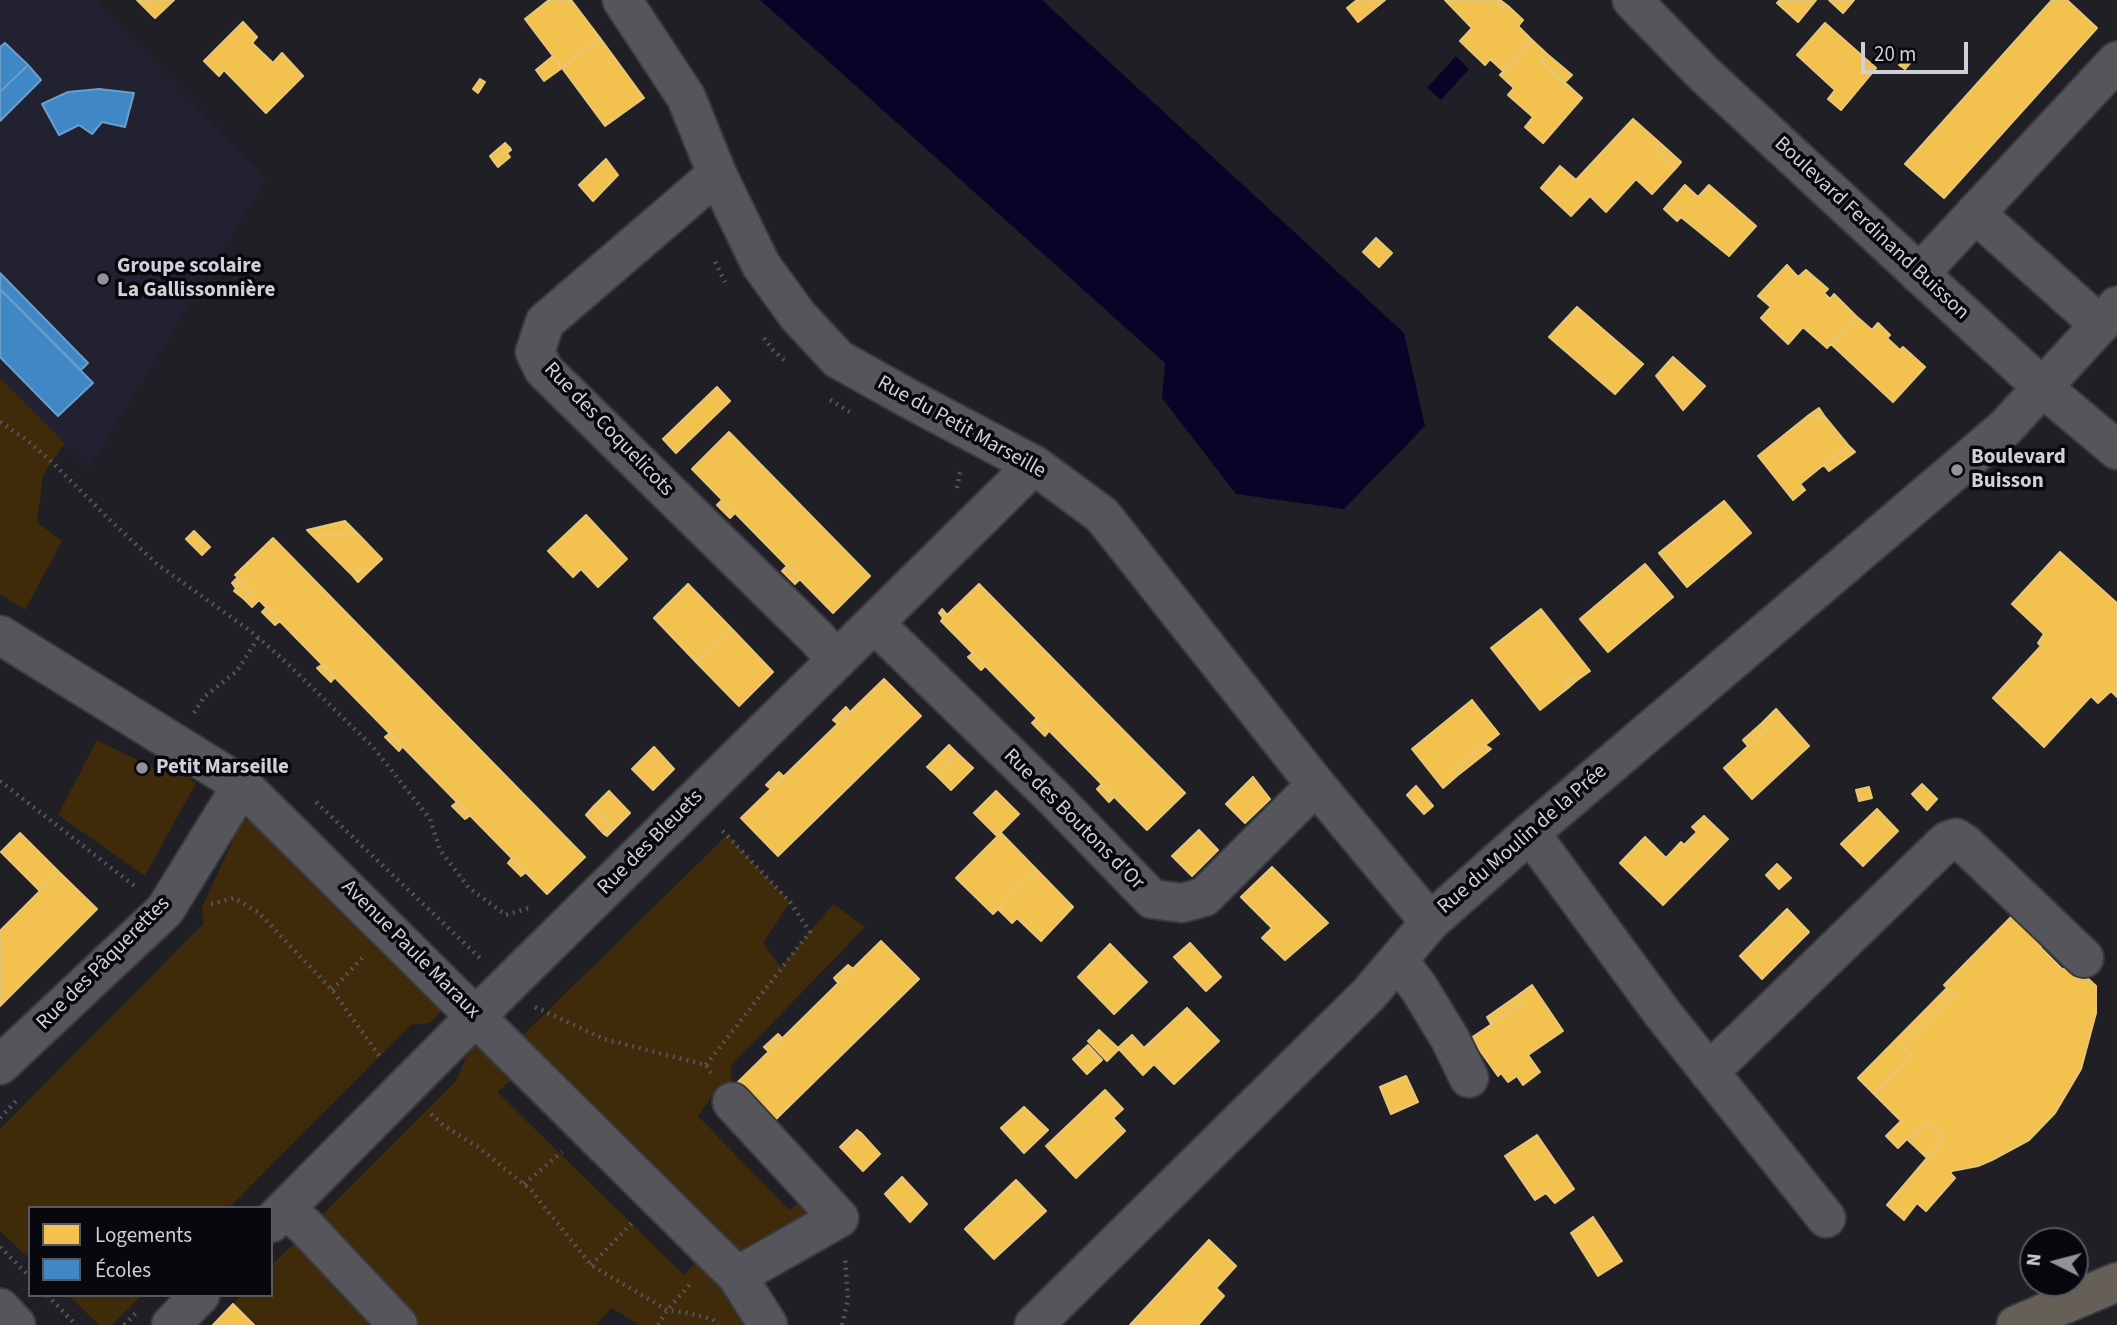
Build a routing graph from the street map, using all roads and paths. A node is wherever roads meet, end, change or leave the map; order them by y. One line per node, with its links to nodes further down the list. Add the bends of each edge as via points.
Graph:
1 (622, 0): 4 (street, Rue du Petit Marseille, via 686,97)
2 (1632, 0): 7 (street, Boulevard Ferdinand Buisson, via 1704,74)
3 (2117, 61): 5 (street)
4 (717, 174): 17 (street, Rue du Petit Marseille, via 761,265 798,316 838,359); 23 (street, Rue des Coquelicots, via 545,322 535,352 544,370)
5 (1975, 213): 7 (street); 9 (street)
6 (712, 251): 8 (path)
7 (1919, 274): 12 (street, Boulevard Ferdinand Buisson)
8 (727, 285)
9 (2108, 315): 12 (street, Rue du Moulin de la Prée)
10 (757, 328): 11 (path)
11 (791, 366)
12 (2042, 387): 16 (street, Boulevard Ferdinand Buisson); 29 (street, Rue du Moulin de la Prée, via 1982,448)
13 (827, 397): 14 (path)
14 (860, 416)
15 (0, 422): 22 (path, via 28,440 157,564)
16 (2117, 450)
17 (1034, 465): 20 (street, Rue des Bleuets); 27 (street, Rue du Petit Marseille, via 1102,515)
18 (956, 466): 19 (path, via 960,472)
19 (955, 496)
20 (874, 623): 23 (street, Rue des Bleuets); 27 (street, Rue des Boutons d'Or, via 1152,899 1182,903 1204,897)
21 (0, 635): 26 (street, Avenue Paule Maraux)
22 (258, 638): 24 (path, via 237,671 204,697); 30 (path, via 373,747 430,820 440,850 469,888 506,915)
23 (836, 661): 28 (street, Rue des Bleuets)
24 (188, 723)
25 (0, 781): 31 (path)
26 (242, 785): 31 (street, Rue des Pâquerettes); 35 (street, Avenue Paule Maraux)
27 (1316, 785): 32 (street, Rue du Petit Marseille)
28 (694, 800): 35 (street, Rue des Bleuets); 37 (path, via 790,902 810,932)
29 (1530, 833): 32 (street, Rue du Moulin de la Prée); 38 (street)
30 (542, 904)
31 (165, 910): 36 (street, Rue des Pâquerettes); 40 (path, via 190,910 234,898 258,912 332,990)
32 (1430, 922): 34 (street, Rue du Moulin de la Prée)
33 (2084, 958): 38 (street, via 1956,838 1947,841)
34 (1398, 960): 39 (street, via 1450,1038); 63 (street, Rue du Moulin de la Prée)
35 (482, 1022): 37 (path, via 518,1000 604,1039); 40 (street, Rue des Bleuets); 42 (street, Avenue Paule Maraux)
36 (0, 1065)
37 (706, 1065): 41 (path)
38 (1710, 1072): 47 (street)
39 (1469, 1078)
40 (419, 1097): 43 (path, via 435,1118); 45 (street, Rue des Bleuets)
41 (732, 1102): 46 (street)
42 (590, 1129): 43 (path); 44 (street, Avenue Paule Maraux)
43 (524, 1184): 49 (path)
44 (657, 1197): 49 (path); 50 (street, Avenue Paule Maraux)
45 (278, 1216): 58 (street, via 304,1226)
46 (839, 1218): 50 (street); 62 (path, via 848,1299)
47 (1826, 1218)
48 (0, 1247): 51 (path)
49 (591, 1265): 55 (path)
50 (727, 1266): 55 (path); 61 (street, Avenue Paule Maraux)
51 (28, 1275)
52 (2117, 1282): 64 (main road)
53 (49, 1297): 57 (path)
54 (0, 1308): 56 (street)
55 (667, 1310): 59 (path); 60 (path, via 712,1319)
56 (16, 1325)
57 (76, 1325)
58 (398, 1325)
59 (658, 1325)
60 (718, 1325)
61 (768, 1325)
62 (842, 1325)
63 (1034, 1325)
64 (2016, 1325)

